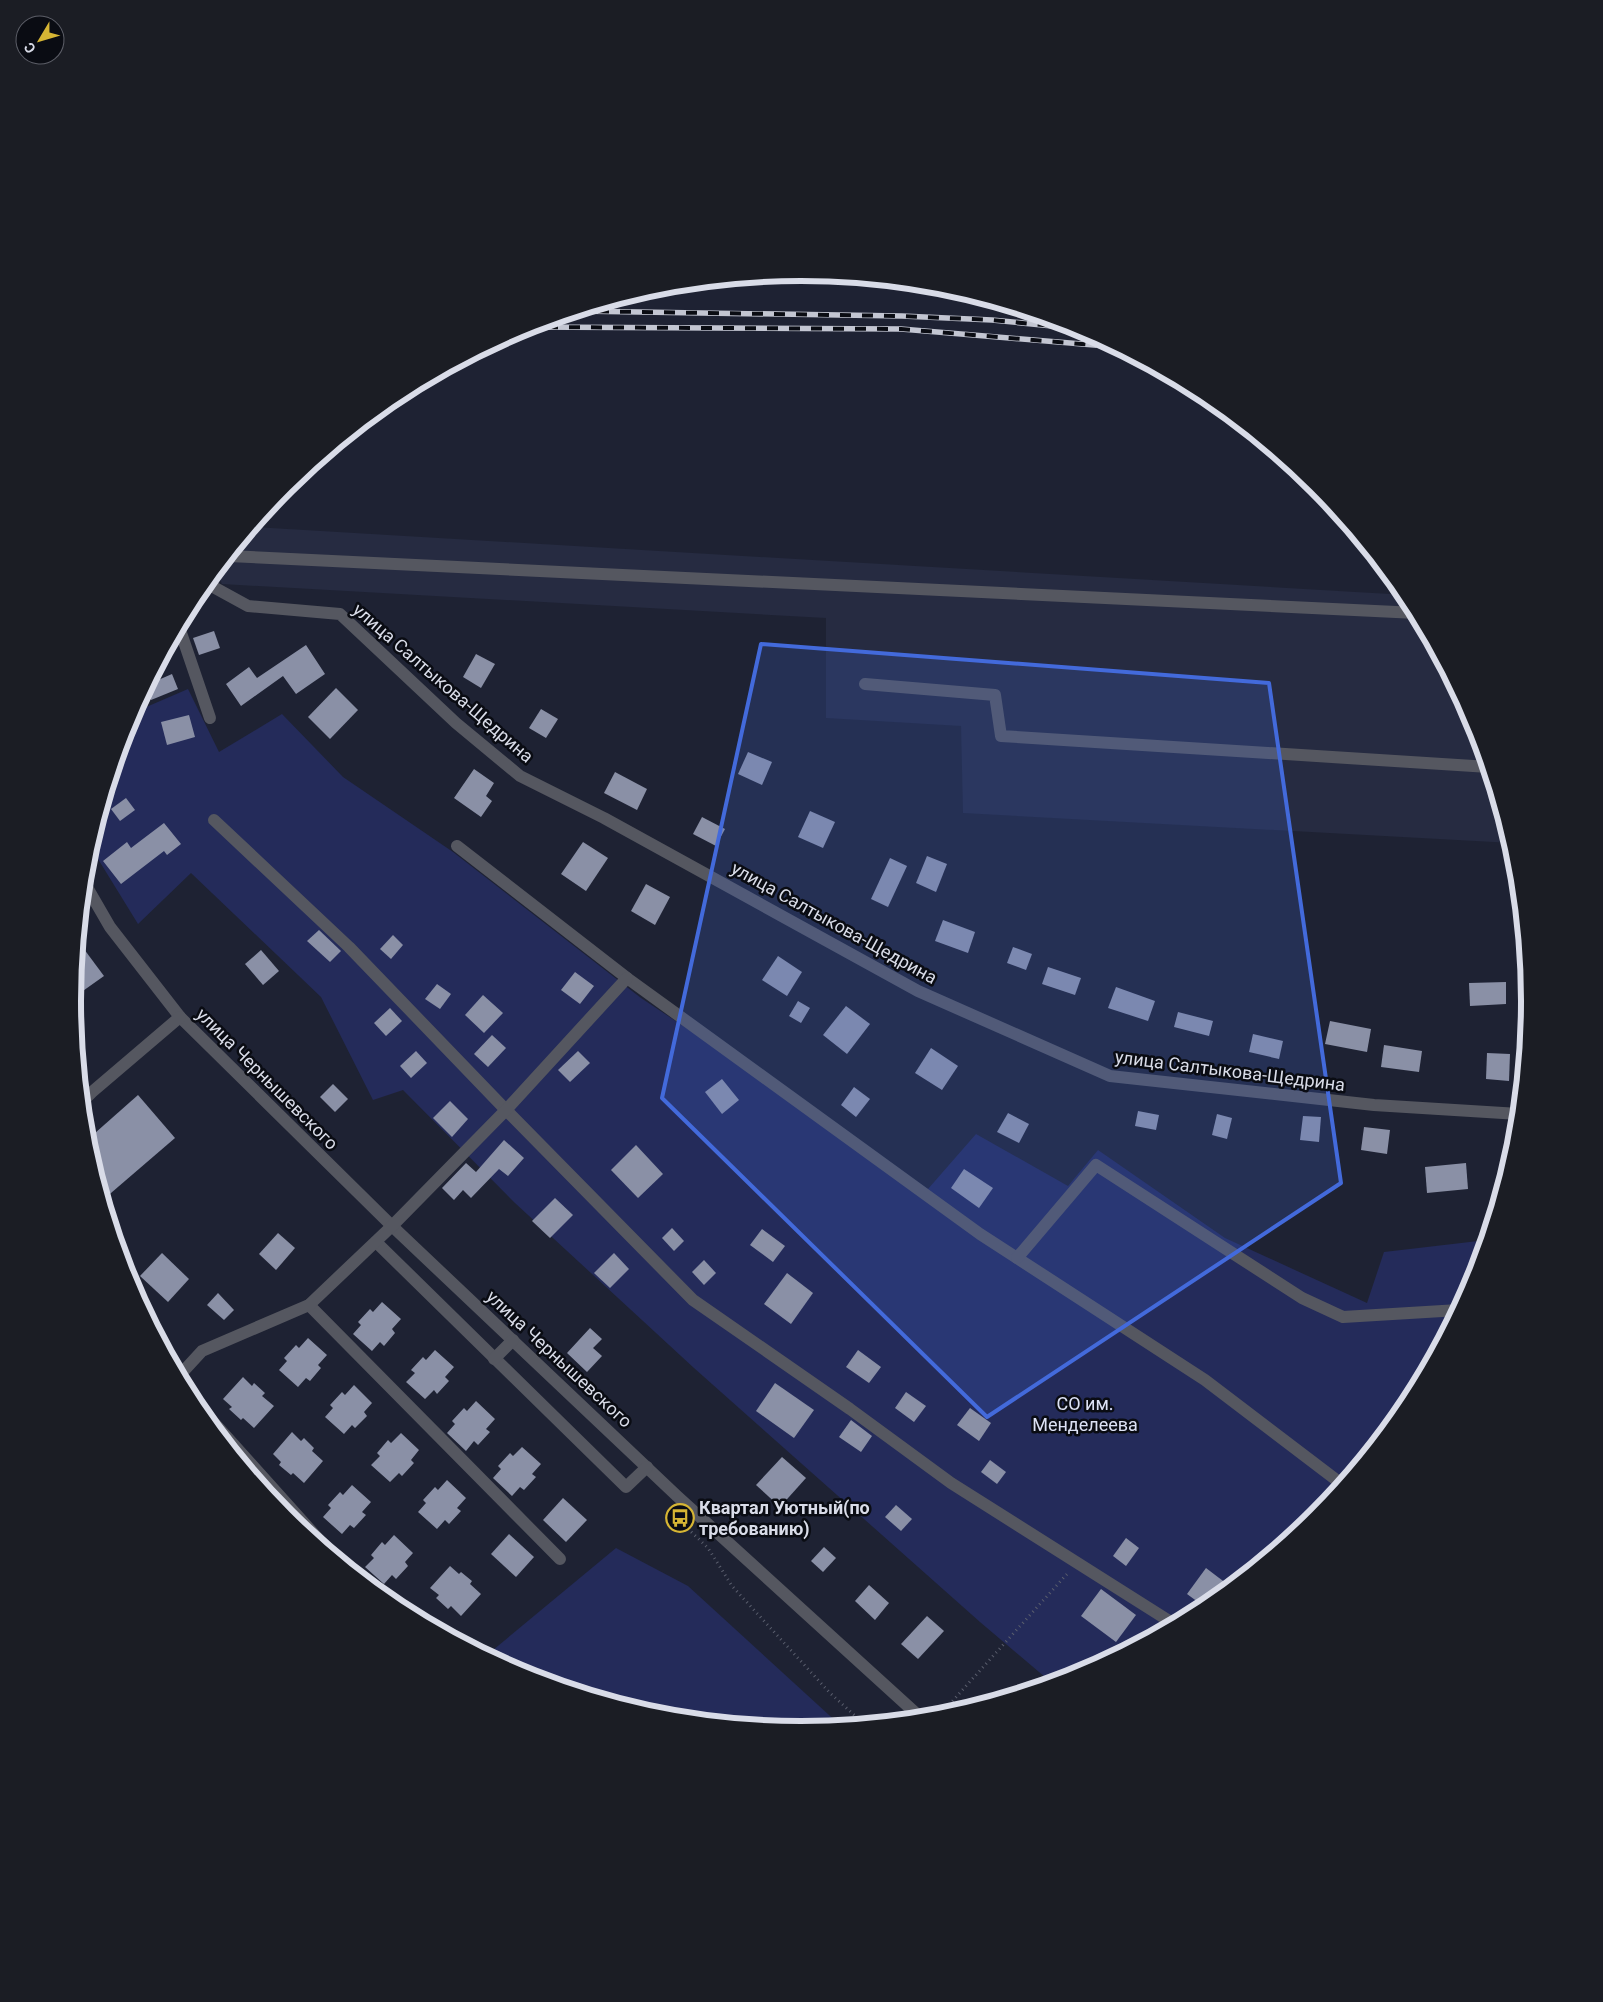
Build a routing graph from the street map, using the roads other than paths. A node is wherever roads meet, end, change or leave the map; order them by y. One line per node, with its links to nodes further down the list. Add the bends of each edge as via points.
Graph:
1 (235, 556): 3 (street)
2 (213, 587): 15 (street, улица Салтыкова-Щедрина, via 248,606 340,614 456,722 520,776 604,818 918,990 1110,1076 1374,1105)
3 (1407, 613)
4 (182, 635): 6 (street)
5 (865, 684): 7 (street, via 995,694 1001,736)
6 (210, 718)
7 (1483, 767)
8 (214, 820): 14 (street, via 349,947)
9 (457, 846): 11 (street)
10 (90, 892): 12 (street, улица Чернышевского, via 110,927)
11 (628, 978): 14 (street); 18 (street)
12 (180, 1017): 13 (street, улица Чернышевского); 16 (street, улица Чернышевского)
13 (87, 1097)
14 (506, 1110): 16 (street); 29 (street, via 693,1300 951,1483)
15 (1513, 1114)
16 (392, 1226): 17 (street); 21 (street, улица Чернышевского)
17 (376, 1242): 19 (street); 22 (street)
18 (1017, 1258): 20 (street, via 1096,1166 1302,1298 1343,1317); 26 (street, via 1205,1380)
19 (310, 1305): 23 (street, via 202,1351); 28 (street)
20 (1451, 1310)
21 (512, 1340): 22 (street); 25 (street, улица Чернышевского)
22 (494, 1359): 25 (street, via 626,1487)
23 (184, 1371)
24 (243, 1455): 27 (street)
25 (647, 1467): 30 (street, улица Чернышевского)
26 (1338, 1481)
27 (294, 1512)
28 (560, 1559)
29 (1169, 1621)
30 (914, 1712)

